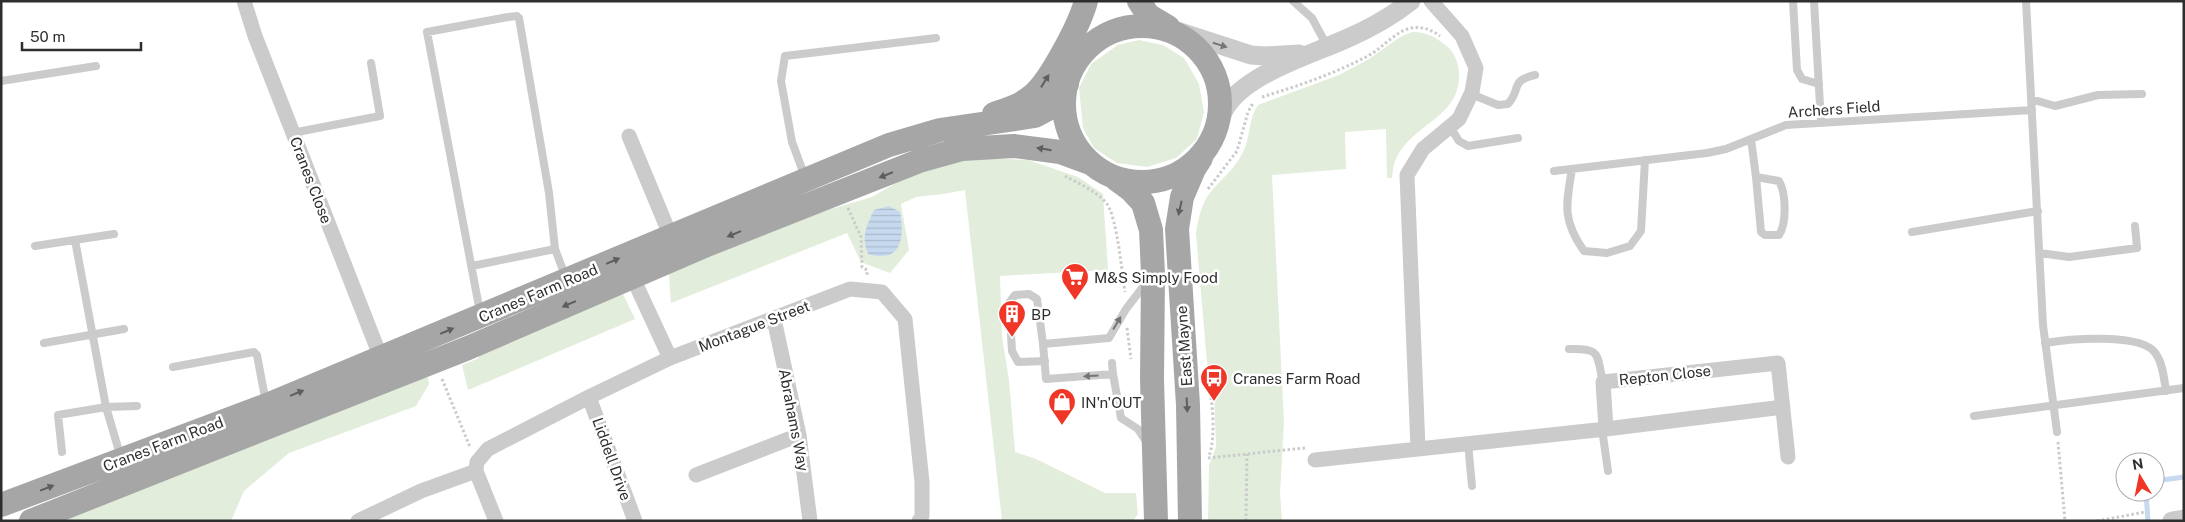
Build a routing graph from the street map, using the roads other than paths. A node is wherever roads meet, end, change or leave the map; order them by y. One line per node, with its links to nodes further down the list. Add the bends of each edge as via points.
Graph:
1 (244, 1): 29 (street, Cranes Close)
2 (1086, 1): 28 (main road, one-way to 2, via 1007,109 1034,95 1074,32)
3 (1102, 1): 14 (main road, via 1095,26)
4 (1139, 1): 11 (main road, via 1148,15)
5 (1293, 1): 13 (lane, via 1312,18)
6 (1411, 1): 13 (street, via 1372,27)
7 (1431, 1): 21 (street, via 1462,36 1476,68)
8 (1793, 1): 20 (lane, via 1797,70 1802,79)
9 (1814, 1): 20 (lane)
10 (2026, 1): 23 (lane)
11 (1174, 30): 13 (street, one-way to 13, via 1258,55 1304,53); 14 (main road, via 1151,24 1109,33 1093,43); 26 (main road, via 1196,48 1209,69 1217,90)
12 (936, 38): 40 (lane, via 785,56 781,81 792,142)
13 (1326, 46): 26 (street, via 1245,88 1228,104)
14 (1079, 59): 19 (main road)
15 (371, 63): 29 (lane, via 380,116)
16 (96, 66): 18 (lane)
17 (1535, 75): 21 (lane, via 1518,82 1508,104 1498,106)
18 (1, 81)
19 (1067, 84): 28 (main road, Cranes Farm Road, via 1052,107 1035,116); 35 (main road, via 1065,115 1074,142)
20 (1819, 84): 25 (lane)
21 (1471, 94): 27 (street, via 1459,119)
22 (2142, 94): 23 (lane, via 2098,95 2055,106)
23 (2031, 99): 24 (lane)
24 (2032, 110): 25 (lane, Archers Field); 41 (lane)
25 (1821, 122): 32 (lane, Archers Field, via 1786,125)
26 (1218, 125): 33 (main road)
27 (1450, 127): 31 (lane, via 1459,141 1468,146); 82 (street, via 1423,149 1407,175)
28 (940, 130): 40 (main road, Cranes Farm Road, via 906,139)
29 (292, 133): 62 (street, Cranes Close)
30 (629, 136): 45 (street)
31 (1518, 138)
32 (1751, 139): 34 (lane, Archers Field, via 1707,153); 39 (lane)
33 (1208, 148): 38 (main road, via 1198,160 1170,177 1141,182); 101 (main road, East Mayne, one-way to 101, via 1187,184 1177,229 1188,405)
34 (1645, 160): 36 (lane, Archers Field); 36 (lane, via 1641,231 1630,246 1607,253 1584,251 1571,233 1566,203)
35 (1090, 163): 38 (main road); 52 (main road, Cranes Farm Road, one-way to 52, via 1060,152 1014,146 948,152 782,214)
36 (1572, 169): 37 (lane, Archers Field)
37 (1554, 171)
38 (1110, 176): 51 (main road, East Mayne, via 1131,190 1143,204 1151,230)
39 (1756, 177): 39 (lane, via 1761,232 1779,235 1784,226 1783,187 1779,181)
40 (806, 179): 45 (main road, Cranes Farm Road)
41 (2038, 211): 43 (lane); 49 (lane)
42 (2135, 226): 49 (lane, via 2136,248 2069,256)
43 (1912, 232)
44 (114, 234): 46 (lane)
45 (671, 237): 53 (main road, Cranes Farm Road, one-way to 45)
46 (75, 240): 47 (lane); 57 (lane)
47 (35, 246)
48 (556, 249): 50 (lane); 50 (lane, via 518,17 427,32); 53 (lane)
49 (2040, 253): 59 (lane)
50 (472, 266): 54 (lane)
51 (1154, 274): 60 (lane, one-way to 51, via 1109,341 1126,308); 85 (main road, East Mayne)
52 (632, 276): 63 (street); 94 (main road, Cranes Farm Road, one-way to 94, via 468,348)
53 (567, 280): 54 (main road, Cranes Farm Road)
54 (481, 317): 62 (main road, Cranes Farm Road, one-way to 54)
55 (774, 319): 63 (street, Montague Street); 80 (street, Abrahams Way); 99 (street, Montague Street, via 850,289 882,292 905,319 922,482 922,516)
56 (124, 329): 57 (lane)
57 (91, 335): 58 (lane); 76 (lane)
58 (44, 342)
59 (2045, 343): 70 (lane, via 2128,339 2142,343 2156,352); 74 (lane)
60 (1043, 344): 64 (lane); 64 (lane, via 1037,299 1029,294 1015,295 1009,303 1012,351 1018,362)
61 (1569, 349): 68 (lane, via 1589,348 1596,353)
62 (381, 358): 72 (main road, Cranes Farm Road, one-way to 62)
63 (670, 358): 71 (street, Montague Street)
64 (1045, 361): 67 (lane, one-way to 64, via 1046,379)
65 (1112, 363): 67 (lane)
66 (173, 367): 72 (lane, via 254,352)
67 (1113, 374): 85 (lane, via 1121,418 1138,429)
68 (1603, 382): 75 (street, Repton Close, via 1778,363); 78 (street, Repton Close)
69 (2184, 388): 70 (lane)
70 (2166, 391): 74 (lane)
71 (589, 397): 88 (street, Montague Street, via 488,449); 97 (street, Liddell Drive)
72 (267, 405): 87 (main road, Cranes Farm Road)
73 (137, 406): 76 (lane)
74 (2053, 406): 77 (lane); 79 (lane)
75 (1782, 407): 78 (street); 86 (street, Repton Close)
76 (106, 408): 83 (lane, via 58,415); 87 (lane)
77 (1974, 416)
78 (1604, 429): 81 (street); 89 (lane)
79 (2057, 432)
80 (799, 435): 90 (street); 98 (street, Abrahams Way)
81 (1468, 443): 82 (street); 91 (lane)
82 (1418, 448): 84 (street)
83 (62, 452)
84 (1315, 453)
85 (1154, 456): 100 (main road, East Mayne)
86 (1788, 457)
87 (121, 460): 92 (main road, Cranes Farm Road, one-way to 87)
88 (477, 466): 95 (street); 96 (street)
89 (1608, 471)
90 (696, 475)
91 (1472, 486)
92 (1, 506)
93 (2184, 519): 102 (street)
94 (31, 521)
95 (358, 521)
96 (496, 521)
97 (635, 521)
98 (810, 521)
99 (919, 521)
100 (1156, 521)
101 (1190, 521)
102 (2172, 521)

